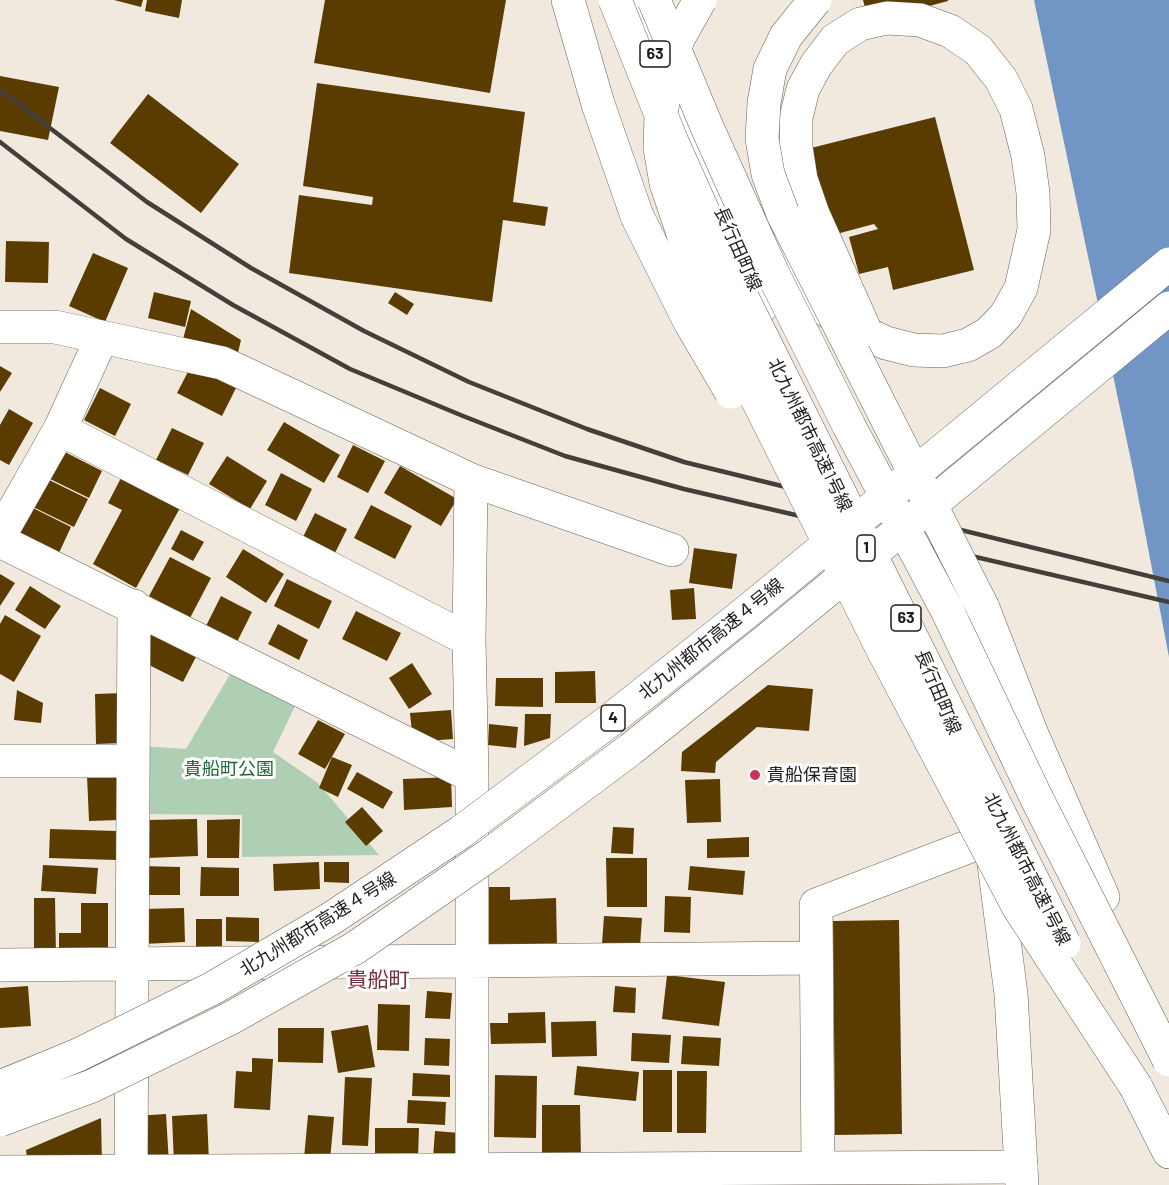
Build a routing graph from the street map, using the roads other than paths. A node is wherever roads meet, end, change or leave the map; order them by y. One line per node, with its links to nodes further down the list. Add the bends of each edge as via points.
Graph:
1 (568, 0): 20 (main road, bridge, via 616,160 663,271)
2 (615, 0): 32 (main road, 北九州都市高速1号線 / 1, bridge, via 672,142 736,285)
3 (633, 0): 7 (main road, 長行田町線 / 63)
4 (654, 0): 30 (main road, bridge, via 774,276 947,610)
5 (700, 0): 20 (main road, bridge, via 678,39 668,74 661,113 666,183 714,313)
6 (815, 0): 18 (main road, bridge, via 786,36 770,69 762,139 768,174 783,214)
7 (676, 108): 18 (main road, bridge, via 741,218 783,270 818,304 852,327 886,343 914,350 943,351 968,345 989,333 1006,315 1022,288 1034,230 1028,156 1016,109 1001,79 978,51 950,31 920,20 887,18 860,24 835,40 803,89 796,118 801,179 813,214 949,512); 24 (main road, 長行田町線 / 63, via 806,405 950,712)
8 (1169, 264): 31 (main road, 北九州都市高速４号線 / 4, bridge, via 744,614 461,832 332,918 213,988 78,1055)
9 (1169, 308): 33 (main road, 北九州都市高速４号線 / 4, bridge, via 631,749 489,855 355,948 231,1018 92,1086)
10 (0, 327): 11 (main road, via 55,327)
11 (102, 337): 12 (main road); 13 (main road, via 222,363)
12 (60, 429): 14 (main road); 19 (main road)
13 (471, 480): 16 (main road); 19 (main road)
14 (0, 535)
15 (0, 541): 17 (main road)
16 (672, 550)
17 (134, 606): 21 (main road); 23 (main road)
18 (983, 608): 29 (main road, via 1069,822)
19 (469, 640): 23 (main road)
20 (884, 652): 32 (main road, bridge, via 1019,908)
21 (131, 760): 22 (main road); 27 (main road)
22 (0, 761)
23 (472, 776): 26 (main road)
24 (991, 838): 25 (main road, via 816,905); 40 (main road, 長行田町線 / 63, via 1011,994)
25 (816, 958): 26 (main road); 35 (main road)
26 (470, 960): 27 (main road); 36 (main road)
27 (130, 964): 28 (main road); 38 (main road)
28 (0, 965)
29 (1169, 1031)
30 (1169, 1060)
31 (0, 1087)
32 (1136, 1087): 34 (main road, 1)
33 (0, 1120)
34 (1169, 1152)
35 (818, 1167): 39 (main road); 40 (main road)
36 (472, 1168): 38 (main road); 39 (main road)
37 (0, 1172): 38 (main road)
38 (131, 1173)
39 (594, 1176)
40 (1022, 1176)

